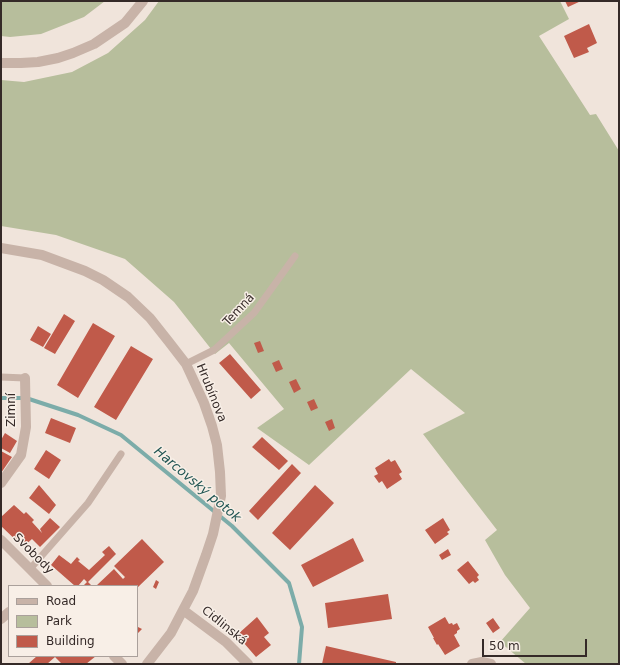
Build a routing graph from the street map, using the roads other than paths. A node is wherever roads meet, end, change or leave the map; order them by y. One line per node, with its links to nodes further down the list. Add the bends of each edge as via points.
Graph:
1 (143, 1): 2 (street, via 125,23 94,44 38,62)
2 (1, 63)
3 (1, 248): 5 (street, Hrubínova, via 42,255 104,280 128,297 150,318)
4 (295, 256): 5 (lane, Temná, via 254,313 214,350)
5 (186, 364): 13 (street, Hrubínova, via 204,403 217,444 220,496 213,534)
6 (1, 377): 7 (lane)
7 (25, 383): 9 (street, Zimní, via 26,427 21,455)
8 (121, 454): 11 (lane, via 88,503)
9 (1, 483)
10 (1, 540): 11 (street, Svobody)
11 (30, 570): 12 (street, Svobody)
12 (42, 584)
13 (183, 610): 14 (street, Hrubínova, via 171,633); 15 (street, Cidlinská, via 226,642)
14 (147, 664)
15 (248, 664)
16 (472, 664): 17 (street)
17 (491, 664)

